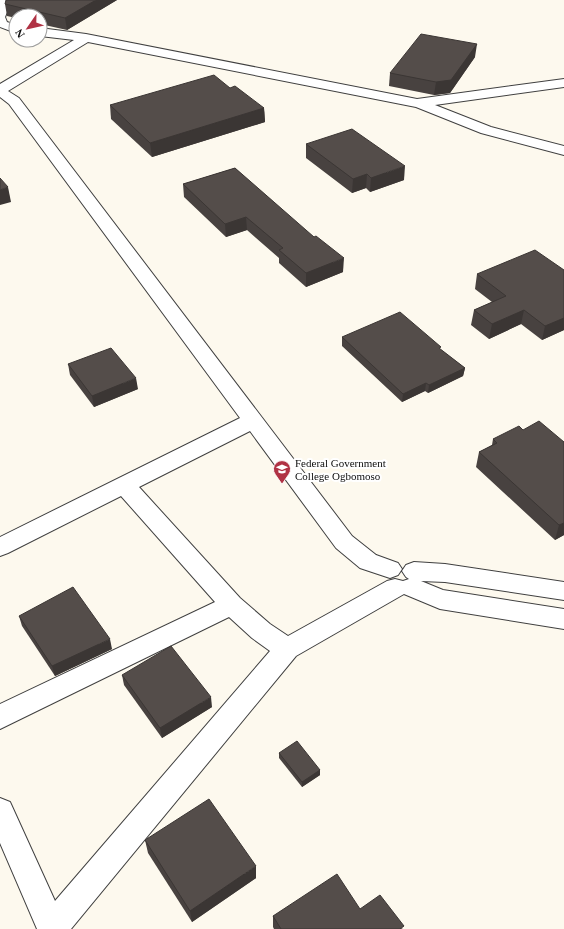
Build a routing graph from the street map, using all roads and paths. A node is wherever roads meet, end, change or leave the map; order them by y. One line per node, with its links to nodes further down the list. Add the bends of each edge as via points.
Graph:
1 (6, 0): 2 (street)
2 (0, 17): 3 (street, via 2,24)
3 (8, 26)
4 (48, 33): 5 (street)
5 (86, 38): 7 (street); 8 (street)
6 (564, 83): 8 (street)
7 (0, 91): 10 (street, via 14,101)
8 (416, 103): 9 (street, via 486,130)
9 (564, 151)
10 (254, 420): 11 (street); 13 (street, via 344,542 368,562)
11 (124, 485): 12 (street); 15 (street)
12 (0, 547)
13 (403, 579): 14 (street, via 445,573); 16 (street, via 440,598); 17 (street)
14 (564, 591)
15 (232, 605): 17 (street, via 261,631); 18 (street)
16 (564, 619)
17 (287, 649): 20 (street)
18 (0, 717)
19 (0, 811): 20 (street)
20 (52, 929)

